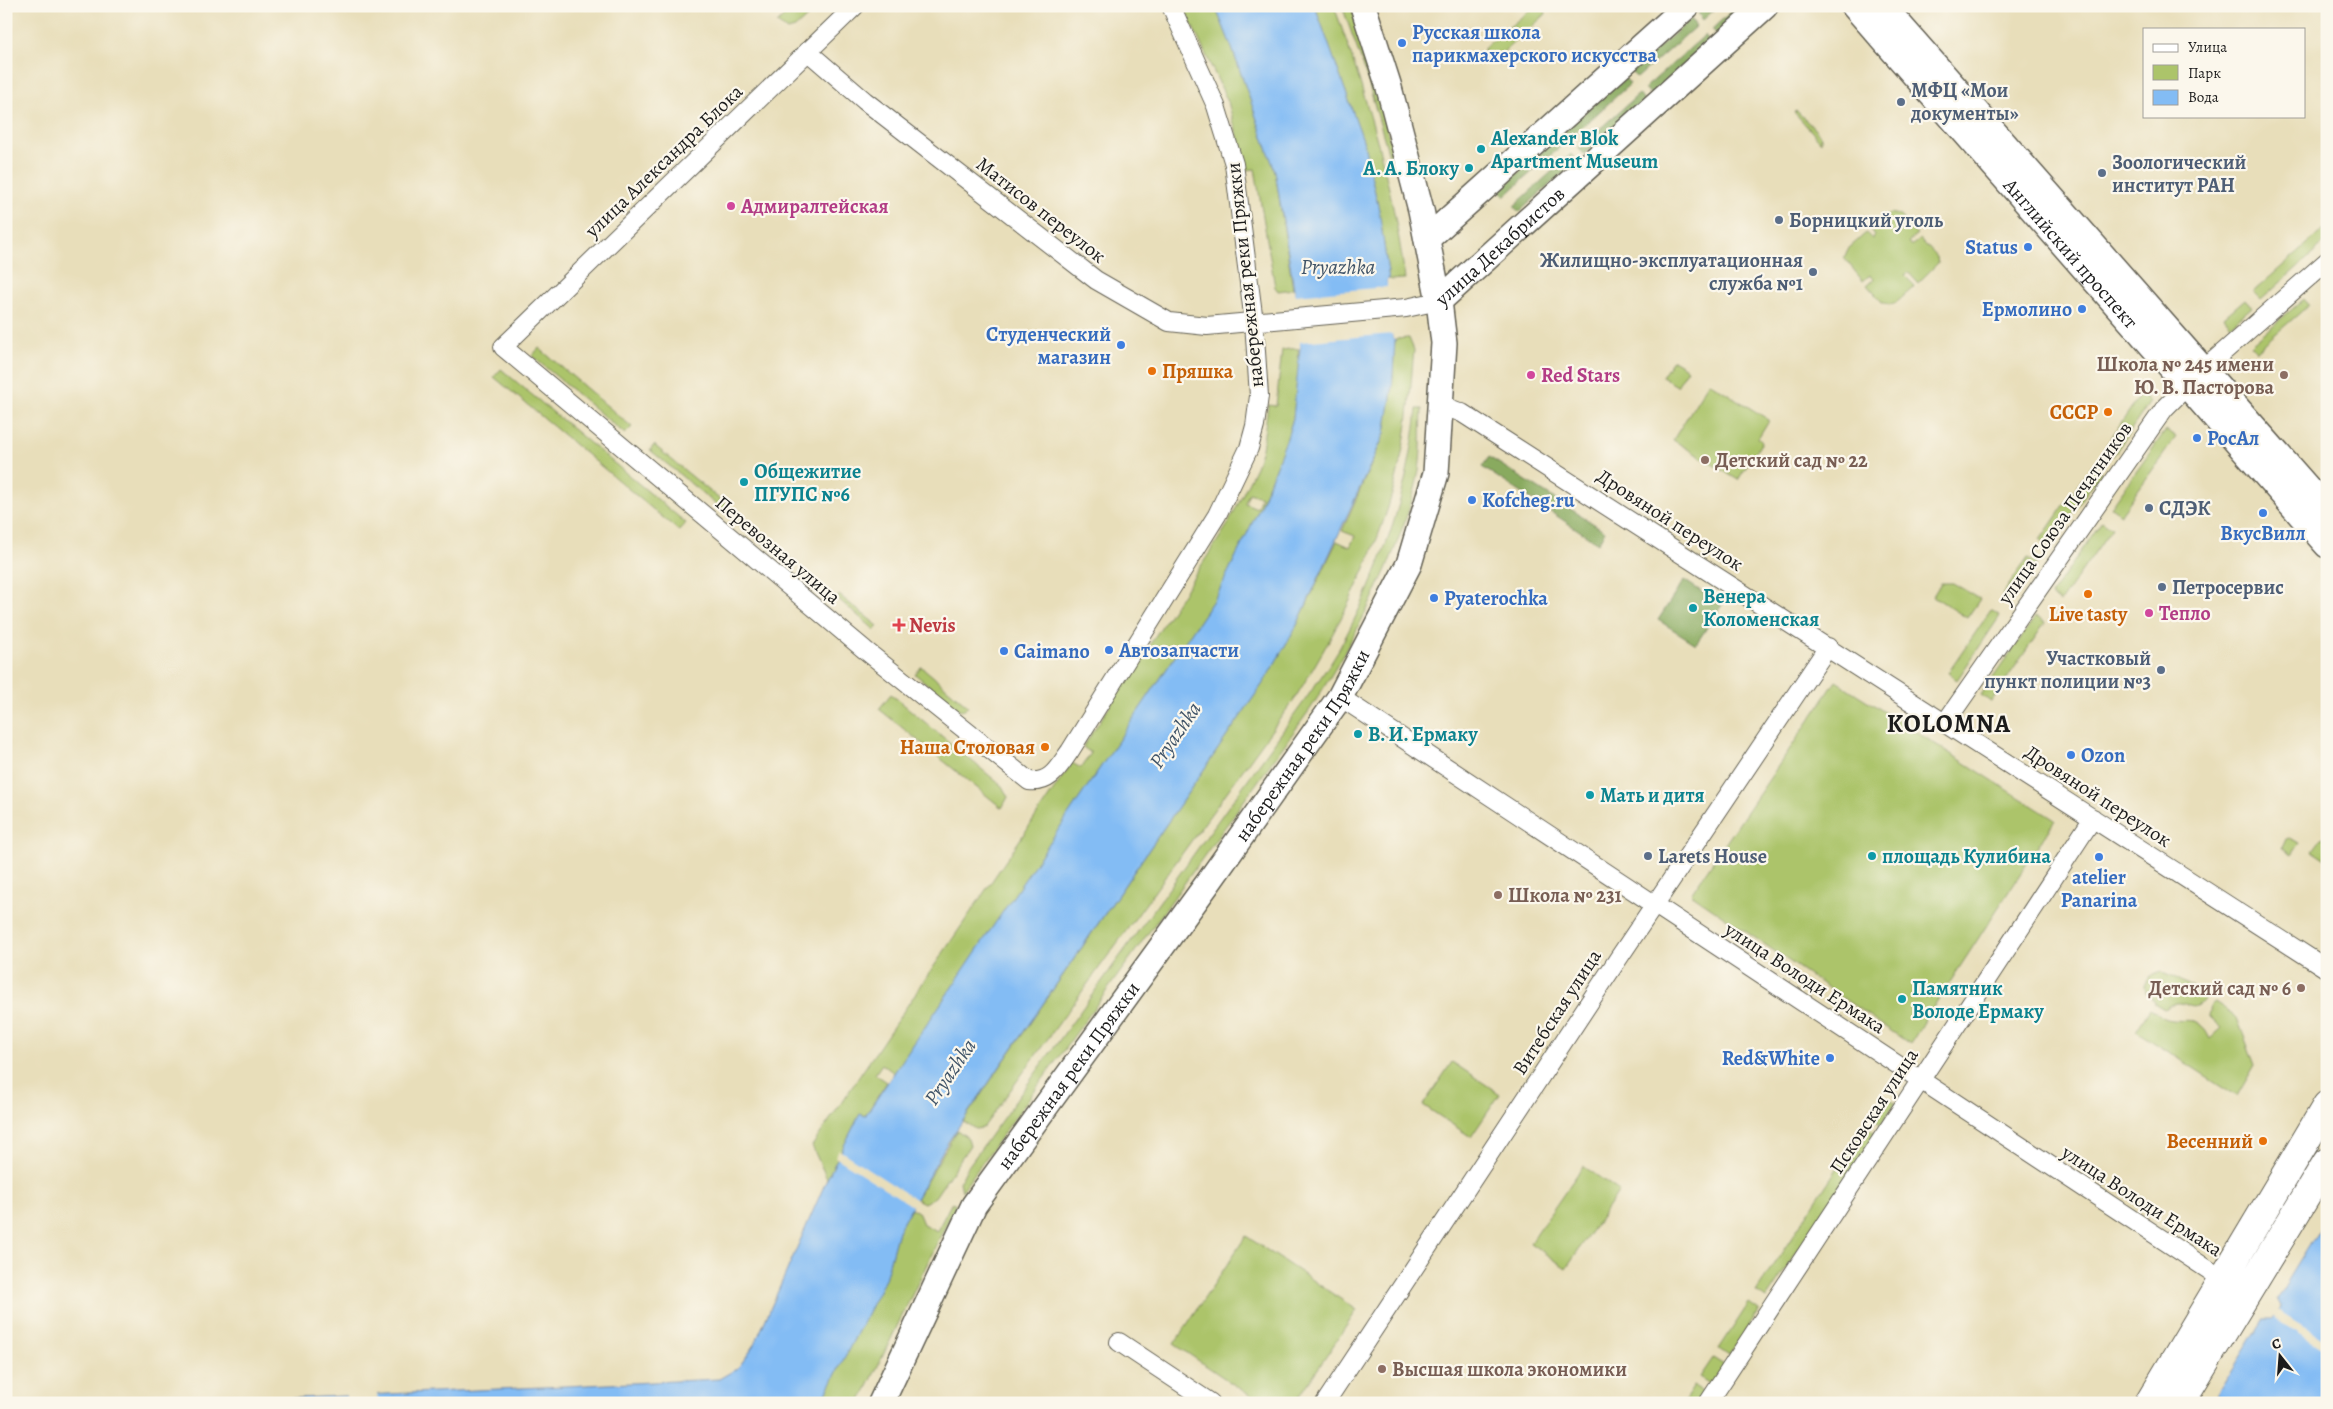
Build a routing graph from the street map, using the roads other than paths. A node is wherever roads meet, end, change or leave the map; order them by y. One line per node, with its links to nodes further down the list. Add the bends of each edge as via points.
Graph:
1 (855, 6): 8 (street, улица Александра Блока)
2 (1171, 6): 13 (street, набережная реки Пряжки, via 1216,106 1234,164)
3 (1363, 6): 9 (main road, набережная реки Пряжки, via 1388,84)
4 (1687, 6): 9 (main road)
5 (1766, 6): 11 (main road, улица Декабристов)
6 (1854, 6): 15 (main road, Английский проспект)
7 (1883, 6): 15 (main road, Английский проспект)
8 (807, 51): 13 (street, Матисов переулок, via 865,101 1096,280 1169,322 1207,326); 14 (street, улица Александра Блока)
9 (1427, 239): 11 (main road, набережная реки Пряжки)
10 (2327, 261): 15 (street, улица Союза Печатников)
11 (1438, 301): 12 (street, улица Декабристов, via 1406,308); 16 (main road, набережная реки Пряжки, via 1444,343)
12 (1281, 320): 13 (street, Матисов переулок)
13 (1254, 322): 22 (street, набережная реки Пряжки, via 1259,396 1255,426 1249,448 1218,515 1056,770 1040,782)
14 (503, 347): 22 (street, Перевозная улица, via 857,643)
15 (2195, 377): 17 (main road, Английский проспект); 18 (main road, Английский проспект); 21 (street, улица Союза Печатников, via 2164,409)
16 (1441, 405): 19 (street, Дровяной переулок, via 1462,413); 20 (main road, набережная реки Пряжки, via 1436,473 1409,564)
17 (2327, 510)
18 (2327, 545)
19 (1828, 647): 21 (street, Дровяной переулок); 24 (street, Витебская улица)
20 (1340, 696): 24 (street, улица Володи Ермака); 32 (main road, набережная реки Пряжки, via 974,1206)
21 (1945, 723): 23 (street, Дровяной переулок)
22 (1029, 781)
23 (2093, 818): 25 (street, Дровяной переулок); 26 (street, Псковская улица)
24 (1654, 905): 26 (street, улица Володи Ермака); 34 (street, Витебская улица)
25 (2327, 969)
26 (1920, 1080): 29 (street, улица Володи Ермака); 35 (street, Псковская улица)
27 (2327, 1105): 29 (main road)
28 (2327, 1162): 30 (main road)
29 (2223, 1280): 30 (street, улица Володи Ермака); 36 (main road)
30 (2246, 1295): 37 (main road)
31 (1119, 1342): 33 (street)
32 (880, 1403)
33 (1211, 1403)
34 (1324, 1403)
35 (1708, 1403)
36 (2149, 1403)
37 (2180, 1403)

